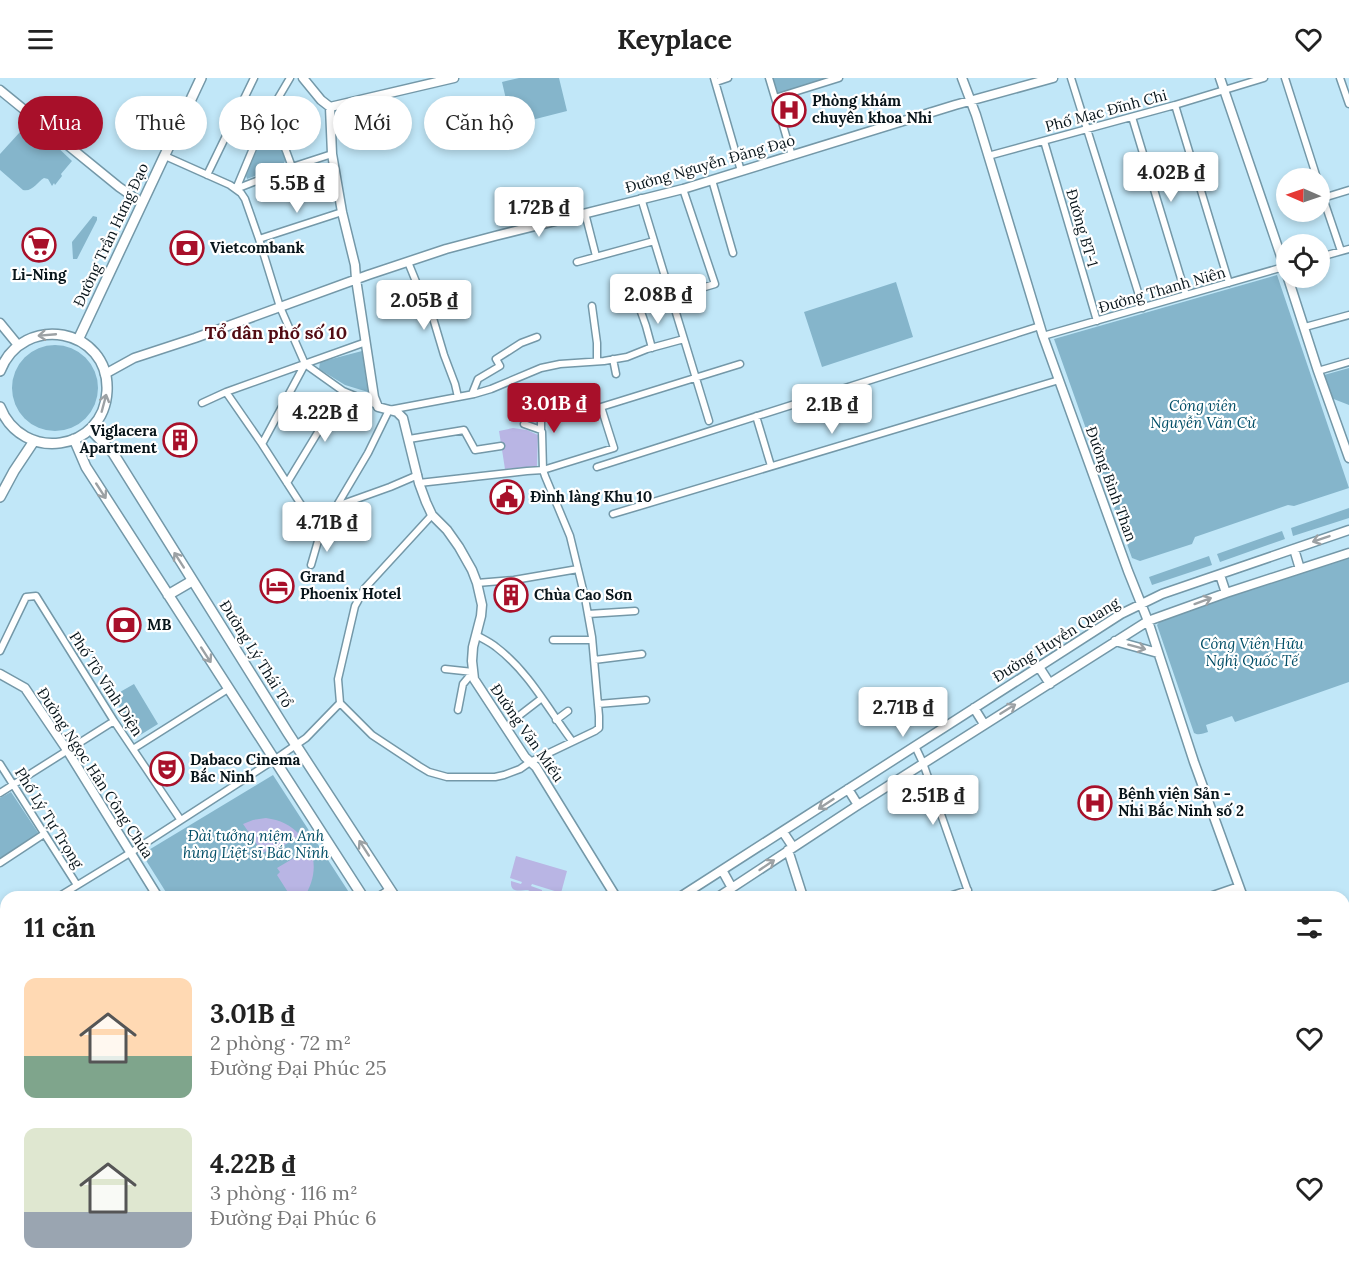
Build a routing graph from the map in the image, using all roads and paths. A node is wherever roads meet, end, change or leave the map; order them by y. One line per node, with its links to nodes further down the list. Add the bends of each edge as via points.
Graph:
1 (201, 78): 31 (main road, Đường Trần Hưng Đạo)
2 (254, 78): 37 (street)
3 (290, 78): 19 (street)
4 (303, 78): 24 (street)
5 (454, 78): 24 (street)
6 (728, 78): 16 (street)
7 (769, 78): 20 (street)
8 (962, 78): 21 (street, Đường Bình Than)
9 (1053, 78): 21 (street, Đường Nguyễn Đăng Đạo)
10 (1071, 78): 26 (street)
11 (1220, 78): 18 (street)
12 (1264, 78): 18 (street, Phố Mạc Đĩnh Chi)
13 (1285, 78): 35 (street)
14 (1340, 78): 22 (street)
15 (835, 79): 20 (street)
16 (715, 80): 36 (street)
17 (0, 90): 44 (street)
18 (1224, 90): 23 (street, Phố Mạc Đĩnh Chi); 49 (street)
19 (279, 96)
20 (775, 98): 32 (street)
21 (971, 101): 32 (street, Đường Nguyễn Đăng Đạo); 33 (street, Đường Bình Than)
22 (1349, 104)
23 (1174, 105): 25 (street, Phố Mạc Đĩnh Chi); 60 (street)
24 (330, 107): 30 (street)
25 (1132, 117): 26 (street, Phố Mạc Đĩnh Chi); 62 (street)
26 (1087, 129): 27 (street, Phố Mạc Đĩnh Chi); 66 (street)
27 (1044, 141): 33 (street, Phố Mạc Đĩnh Chi); 69 (street, Đường BT-1)
28 (252, 150): 39 (street)
29 (285, 150): 34 (street)
30 (332, 154): 34 (street); 45 (street)
31 (165, 156): 37 (street); 44 (main road, Đường Trần Hưng Đạo)
32 (792, 156): 36 (street, Đường Nguyễn Đăng Đạo)
33 (988, 156): 71 (street, Đường Bình Than)
34 (292, 167): 39 (street)
35 (1314, 168)
36 (741, 171): 38 (street, Đường Nguyễn Đăng Đạo)
37 (207, 175): 39 (street)
38 (712, 180): 40 (street, Đường Nguyễn Đăng Đạo); 53 (street)
39 (236, 189): 48 (street, via 245,199)
40 (683, 189): 43 (street, Đường Nguyễn Đăng Đạo); 63 (street, via 715,284)
41 (1349, 190): 42 (street)
42 (1330, 196)
43 (641, 198): 46 (street, Đường Nguyễn Đăng Đạo); 50 (street)
44 (142, 203): 76 (main road, Đường Trần Hưng Đạo)
45 (342, 212): 48 (street); 59 (street)
46 (585, 213): 55 (street); 56 (street, Đường Nguyễn Đăng Đạo)
47 (1330, 219): 52 (street)
48 (259, 239): 65 (street)
49 (1276, 239)
50 (654, 241): 55 (street); 63 (street)
51 (1349, 249): 52 (street)
52 (1341, 251): 54 (street)
53 (733, 254)
54 (1330, 254)
55 (596, 256): 57 (street)
56 (408, 262): 59 (street, Đường Nguyễn Đăng Đạo); 94 (street, via 430,308)
57 (578, 262)
58 (1276, 273): 60 (street, Đường Thanh Niên)
59 (356, 279): 65 (street, Đường Nguyễn Đăng Đạo); 77 (street)
60 (1229, 283): 62 (street, Đường Thanh Niên)
61 (1292, 288): 72 (street)
62 (1186, 295): 66 (street, Đường Thanh Niên)
63 (671, 297): 75 (street)
64 (592, 306): 81 (street)
65 (280, 307): 85 (street); 87 (street, Đường Nguyễn Đăng Đạo, via 134,358)
66 (1143, 308): 69 (street, Đường Thanh Niên)
67 (640, 309): 79 (street)
68 (1349, 315): 72 (street)
69 (1097, 321): 73 (street, Đường Thanh Niên)
70 (0, 323): 78 (street)
71 (1040, 326): 73 (street, Đường Bình Than); 100 (street)
72 (1305, 327): 86 (street)
73 (1043, 336): 90 (street, Đường Bình Than)
74 (537, 337): 93 (street, via 496,359 500,366 478,379)
75 (684, 339): 79 (street); 89 (street)
76 (78, 340): 78 (main road, one-way to 78, via 48,334); 87 (main road, via 96,356)
77 (366, 342): 85 (street); 97 (street)
78 (18, 345): 84 (main road)
79 (652, 348): 80 (street)
80 (613, 359): 81 (street); 88 (street)
81 (597, 361): 93 (street, via 541,368)
82 (1349, 362): 86 (street)
83 (740, 363): 89 (street)
84 (1, 364)
85 (304, 364): 91 (street); 92 (street); 108 (street)
86 (1318, 371): 110 (street)
87 (105, 374): 103 (main road, one-way to 87, via 105,402)
88 (616, 374)
89 (696, 378): 101 (street); 113 (street, via 601,406 614,448)
90 (1059, 380): 111 (street); 132 (street, Đường Bình Than)
91 (343, 391): 97 (street); 115 (street)
92 (226, 392): 96 (street); 108 (street)
93 (472, 394): 94 (street)
94 (458, 397): 99 (street)
95 (559, 401): 104 (street, via 541,406)
96 (202, 403)
97 (377, 405): 99 (street)
98 (0, 407): 107 (main road, via 13,428)
99 (389, 410): 105 (street, via 401,415); 117 (street)
100 (756, 416): 111 (street); 112 (street)
101 (709, 422)
102 (524, 424): 104 (street)
103 (90, 429): 106 (main road); 128 (main road, Đường Lý Thái Tổ, one-way to 103, via 112,451)
104 (541, 430): 113 (street)
105 (409, 439): 109 (street, via 464,430 474,450); 114 (street)
106 (74, 440): 107 (main road, via 56,444); 131 (main road, one-way to 131, via 86,467)
107 (34, 441): 116 (main road)
108 (262, 444): 115 (street)
109 (501, 446)
110 (1349, 458)
111 (771, 466): 118 (street)
112 (597, 467)
113 (543, 470): 114 (street); 126 (street, via 570,536)
114 (418, 479): 117 (street); 119 (street)
115 (287, 483): 121 (street)
116 (0, 497)
117 (337, 506): 121 (street)
118 (612, 514)
119 (432, 515): 129 (street, via 459,547); 152 (street, via 359,597 338,679)
120 (1349, 530): 122 (street, Đường Huyền Quang, one-way to 122)
121 (320, 534): 124 (street)
122 (1294, 549): 125 (street); 127 (street, Đường Huyền Quang)
123 (1349, 552): 125 (street)
124 (311, 565)
125 (1300, 568): 130 (street)
126 (578, 569): 129 (street); 134 (street)
127 (1220, 575): 130 (street); 132 (street, Đường Huyền Quang)
128 (192, 581): 131 (main road); 162 (main road, Đường Lý Thái Tổ)
129 (477, 583): 136 (street, via 482,605)
130 (1226, 593): 135 (street, one-way to 130)
131 (168, 596): 149 (main road, one-way to 149)
132 (1141, 604): 135 (street, Đường Bình Than); 144 (street, Đường Huyền Quang)
133 (635, 611): 134 (street)
134 (588, 614): 138 (street)
135 (1148, 621): 139 (street); 141 (street, Đường Bình Than)
136 (476, 636): 146 (street); 150 (street, via 495,646 517,666)
137 (553, 640): 138 (street)
138 (592, 640): 143 (street)
139 (1115, 641): 141 (street, one-way to 141); 148 (street)
140 (0, 651): 159 (street, Phố Tô Vĩnh Diện, via 26,597 36,596)
141 (1158, 653): 182 (street, Đường Bình Than)
142 (642, 654): 143 (street)
143 (594, 660): 153 (street)
144 (1038, 667): 148 (street); 154 (street, Đường Huyền Quang)
145 (445, 669): 146 (street)
146 (473, 672): 155 (street, via 463,684); 167 (street, Đường Văn Miếu, via 480,689)
147 (0, 674): 165 (street, Đường Ngọc Hân Công Chúa, via 25,688)
148 (1050, 684): 160 (street, one-way to 148)
149 (228, 689): 164 (street); 166 (main road)
150 (542, 699): 157 (street); 158 (street)
151 (646, 700): 153 (street)
152 (340, 703): 162 (street); 167 (street, via 372,735 438,775 495,777)
153 (598, 704): 161 (street, via 598,728)
154 (974, 708): 160 (street); 163 (street, Đường Huyền Quang)
155 (458, 710)
156 (568, 711): 158 (street)
157 (520, 715)
158 (556, 720): 161 (street)
159 (114, 721): 164 (street, Phố Tô Vĩnh Diện); 165 (street)
160 (984, 724): 168 (street)
161 (572, 741): 167 (street)
162 (295, 744): 166 (street); 188 (main road, Đường Lý Thái Tổ, one-way to 162)
163 (915, 746): 168 (street); 171 (street, Đường Huyền Quang)
164 (133, 749): 174 (street, Phố Tô Vĩnh Diện)
165 (67, 750): 170 (street); 178 (street, Đường Ngọc Hân Công Chúa)
166 (274, 760): 174 (street); 187 (main road)
167 (530, 762): 189 (street, Đường Văn Miếu)
168 (923, 763): 173 (street); 184 (street)
169 (0, 764): 170 (street, Phố Lý Tự Trọng)
170 (14, 785): 172 (street); 176 (street, Phố Lý Tự Trọng)
171 (848, 789): 173 (street); 175 (street, Đường Huyền Quang, one-way to 175)
172 (0, 794)
173 (858, 805): 177 (street)
174 (180, 819): 178 (street)
175 (783, 832): 177 (street); 180 (street, Đường Huyền Quang)
176 (44, 834): 179 (street); 181 (street, Phố Lý Tự Trọng)
177 (791, 849): 183 (street, one-way to 177); 192 (street)
178 (130, 853): 181 (street); 186 (street, Đường Ngọc Hân Công Chúa)
179 (0, 863)
180 (722, 870): 183 (street); 190 (street, Đường Huyền Quang)
181 (77, 885): 185 (street)
182 (1239, 887): 194 (street); 195 (street, Đường Bình Than)
183 (732, 888): 191 (street)
184 (968, 890): 193 (street)
185 (68, 891)
186 (154, 891)
187 (359, 891)
188 (391, 891)
189 (612, 891)
190 (689, 891)
191 (727, 891)
192 (802, 891)
193 (965, 891)
194 (1227, 891)
195 (1241, 891)

